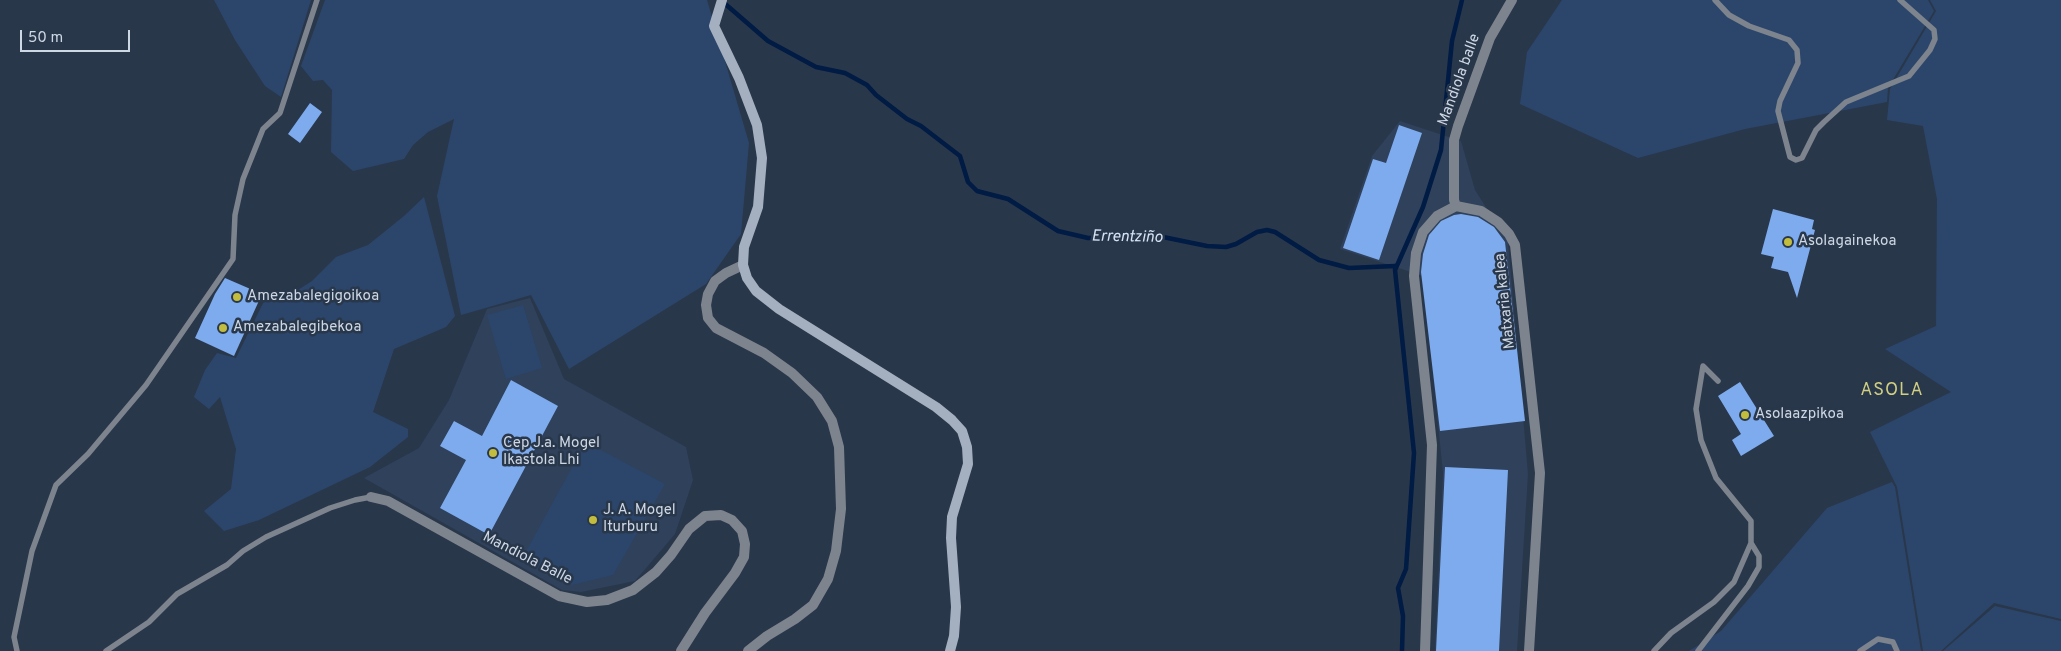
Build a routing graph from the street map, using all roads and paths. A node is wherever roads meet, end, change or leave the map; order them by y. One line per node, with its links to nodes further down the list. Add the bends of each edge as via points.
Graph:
1 (317, 0): 11 (lane, via 280,112 263,129 243,179 235,215 233,259 146,385 88,454 56,485 32,551 14,637)
2 (722, 0): 7 (street, via 714,26 757,125 762,158 758,207 744,247)
3 (1512, 0): 6 (street, Mandiola balle, via 1490,38 1454,140)
4 (1715, 0): 5 (lane, via 1729,15 1789,40 1796,50 1798,63 1778,111 1790,157 1796,160 1802,158 1820,126 1846,102 1909,76 1930,50 1935,39 1934,30)
5 (1900, 0)
6 (1456, 206): 16 (street, via 1436,216 1423,232 1416,253 1414,276 1432,445); 17 (street, Matxaria kalea, via 1481,211 1498,222 1515,245 1540,472)
7 (743, 265): 14 (street, via 715,281 708,294 708,318 716,328 764,353 792,373 817,397 832,421 839,447 841,509 836,551 828,580 813,605); 15 (street, via 756,291 779,309 936,407 962,431 968,447 968,464 952,517 956,607)
8 (1718, 381): 10 (lane, via 1703,366 1696,409 1701,440 1716,478 1751,521)
9 (372, 498): 12 (lane, via 330,508 266,537 227,565 177,594 149,622); 13 (street, Mandiola Balle, via 388,501 559,596 587,602 607,600 633,590 656,572 689,529 705,516 721,515 732,520 742,531 744,557)
10 (1751, 543): 18 (lane, via 1734,582 1714,602 1671,633); 19 (lane, via 1759,556 1759,568)
11 (17, 651)
12 (106, 651)
13 (681, 651)
14 (748, 651)
15 (950, 651)
16 (1425, 651)
17 (1529, 651)
18 (1654, 651)
19 (1698, 651)
20 (1860, 651): 21 (lane, via 1878,639 1893,642)
21 (1897, 651)

